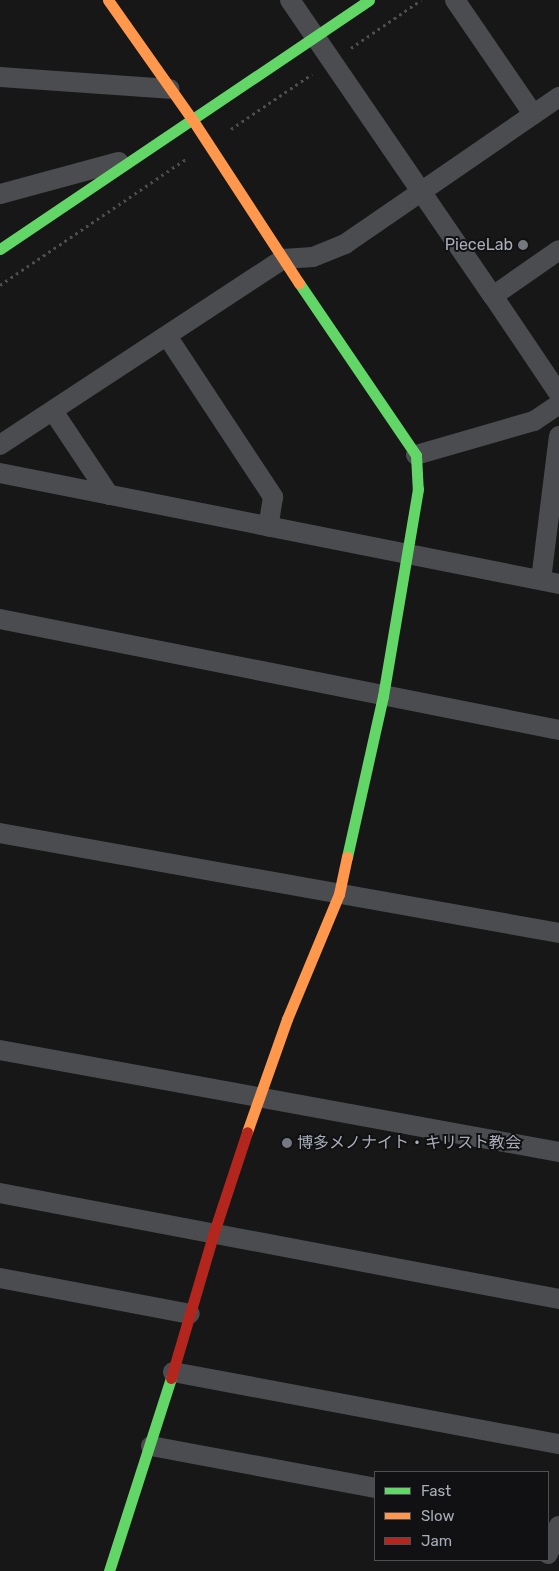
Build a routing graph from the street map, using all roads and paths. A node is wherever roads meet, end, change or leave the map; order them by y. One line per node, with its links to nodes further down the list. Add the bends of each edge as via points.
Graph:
1 (108, 0): 7 (street)
2 (290, 0): 5 (street)
3 (368, 0): 5 (street)
4 (455, 0): 9 (street)
5 (315, 36): 10 (street); 12 (street)
6 (0, 77): 7 (street)
7 (170, 89): 10 (street)
8 (559, 97): 9 (street)
9 (533, 114): 12 (street)
10 (192, 119): 11 (street); 16 (street)
11 (137, 157): 13 (street); 14 (street)
12 (421, 192): 16 (street, via 345,244 313,257); 17 (street)
13 (0, 194)
14 (0, 249)
15 (559, 250): 17 (street)
16 (283, 259): 18 (street); 24 (street)
17 (493, 296): 19 (street)
18 (167, 336): 21 (street); 27 (street, via 273,496)
19 (559, 394)
20 (559, 404): 24 (street, via 534,421)
21 (53, 411): 23 (street); 26 (street)
22 (559, 436): 29 (street)
23 (0, 446)
24 (416, 455): 28 (street, via 418,489)
25 (0, 473): 26 (street)
26 (109, 495): 27 (street)
27 (268, 527): 28 (street)
28 (409, 554): 29 (street); 31 (street)
29 (550, 582)
30 (0, 619): 31 (street)
31 (383, 696): 32 (street); 34 (street)
32 (559, 730)
33 (0, 833): 34 (street)
34 (339, 894): 35 (street); 37 (street)
35 (559, 934)
36 (0, 1050): 37 (street)
37 (258, 1098): 38 (street); 40 (street)
38 (559, 1152)
39 (0, 1193): 40 (street)
40 (214, 1232): 42 (street); 43 (street)
41 (0, 1278): 43 (street)
42 (559, 1299)
43 (190, 1314): 44 (street)
44 (173, 1372): 45 (street); 46 (street)
45 (559, 1444)
46 (151, 1446): 47 (street); 50 (street)
47 (374, 1488)
48 (559, 1524): 49 (street)
49 (549, 1551)
50 (109, 1571)

